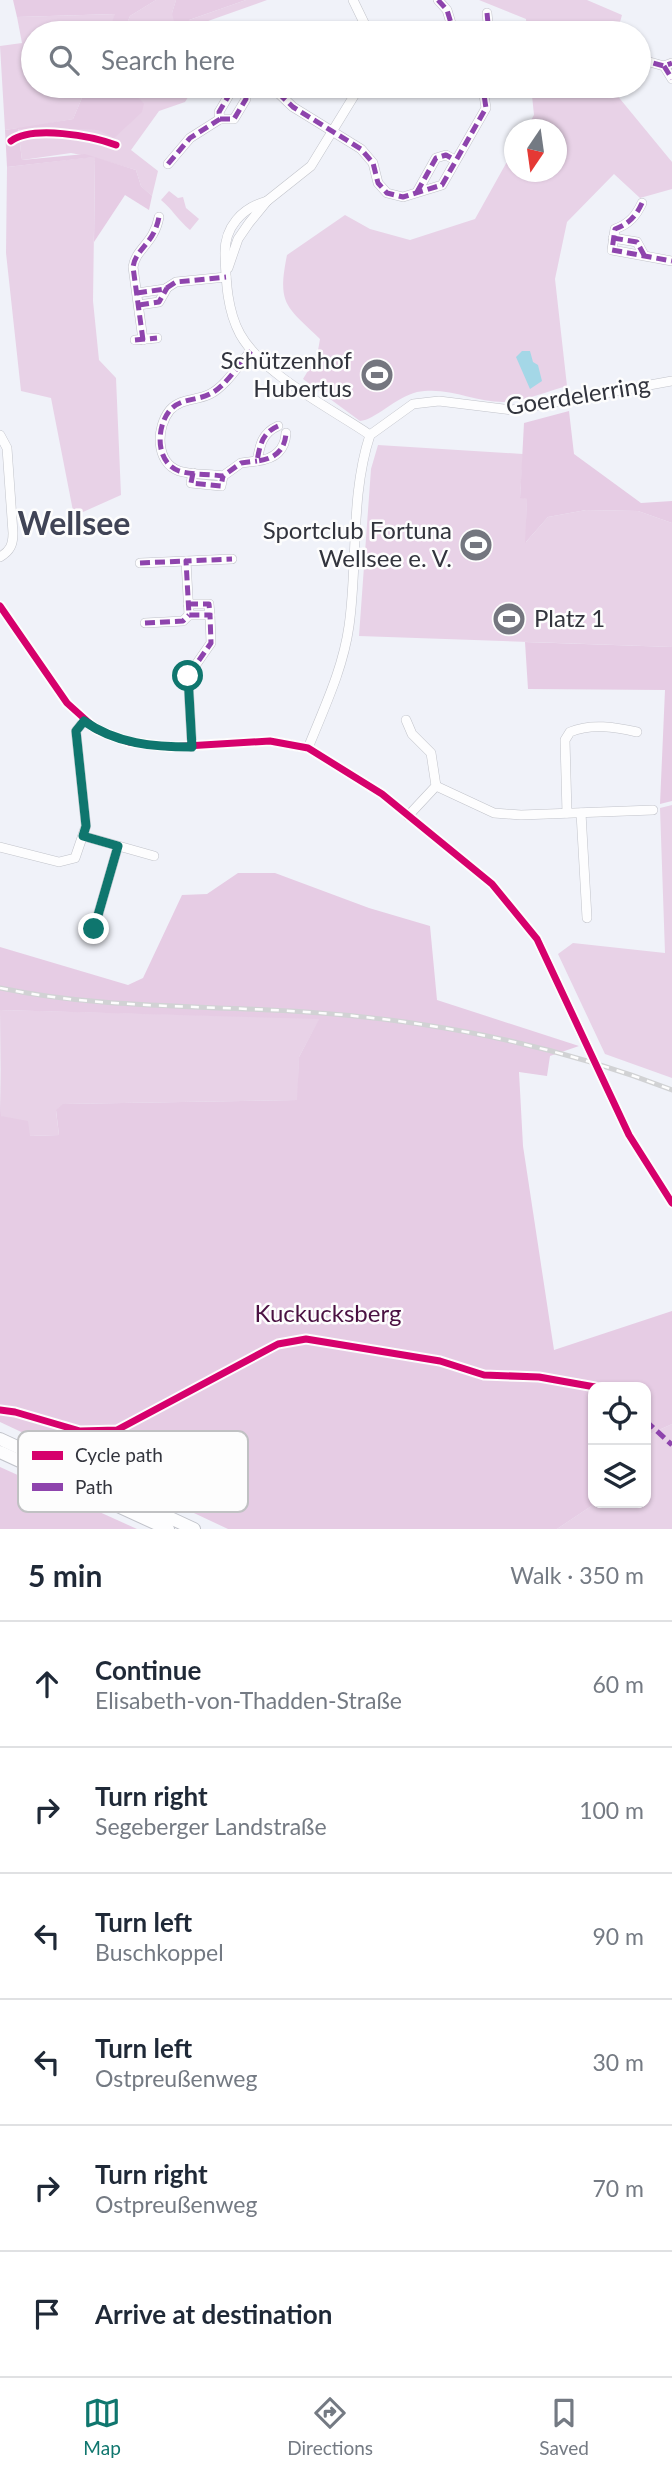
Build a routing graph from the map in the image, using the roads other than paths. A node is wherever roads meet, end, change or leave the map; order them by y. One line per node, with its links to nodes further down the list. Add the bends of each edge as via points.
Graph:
1 (353, 0): 4 (street)
2 (438, 0): 5 (street)
3 (487, 13): 6 (street)
4 (363, 21)
5 (450, 21)
6 (488, 21)
7 (668, 65): 8 (street)
8 (672, 79)
9 (227, 98): 14 (street)
10 (246, 98): 14 (street, via 234,119)
11 (284, 98): 15 (street)
12 (353, 98): 15 (street)
13 (484, 98): 16 (street, via 486,108)
14 (220, 119): 17 (street, via 190,138)
15 (333, 132): 18 (street, via 361,149 387,193 403,197); 22 (street, via 311,166 237,218 225,250)
16 (455, 160): 18 (street, via 442,185); 18 (street, via 446,155 436,158)
17 (168, 164)
18 (417, 192)
19 (642, 203): 21 (street, via 625,226 615,229 612,250)
20 (159, 217): 24 (street, via 153,237 134,261)
21 (672, 261)
22 (226, 276): 23 (street, via 176,282); 27 (street, via 239,332)
23 (167, 288): 24 (street); 25 (street, via 159,302)
24 (137, 293): 25 (street)
25 (139, 305): 26 (street, via 139,340)
26 (157, 338)
27 (251, 351): 32 (street); 33 (street, via 216,390 179,402 165,418 160,434 162,452 175,469 223,475 241,463)
28 (672, 381): 32 (street, Goerdelerring, via 512,410 439,401 413,404)
29 (278, 426): 33 (street, via 260,443)
30 (286, 433): 33 (street, via 278,453)
31 (0, 435): 34 (street, via 7,448 13,533)
32 (370, 435): 48 (street, via 362,461 344,658)
33 (257, 461)
34 (4, 554)
35 (232, 559): 36 (street)
36 (186, 561): 37 (street); 38 (street)
37 (140, 563)
38 (188, 604): 40 (street); 41 (street, via 209,604)
39 (0, 606): 42 (street)
40 (189, 615): 41 (street); 43 (street, via 183,621)
41 (210, 615): 47 (street, via 211,643 188,676)
42 (4, 619): 45 (street)
43 (145, 623)
44 (406, 720): 49 (street, via 412,734 432,753)
45 (84, 721): 47 (street, via 129,742); 54 (street, via 76,731 86,826)
46 (637, 732): 51 (street, via 614,727 569,732 565,740)
47 (192, 747): 48 (street, via 270,741)
48 (308, 748): 53 (street, via 374,788)
49 (436, 786): 51 (street, via 494,813); 53 (street)
50 (653, 810): 52 (street)
51 (567, 813): 52 (street)
52 (581, 813): 58 (street)
53 (408, 816): 60 (street, via 492,884 537,939 629,1135)
54 (83, 836): 55 (street); 56 (street, via 75,858 58,862)
55 (118, 846): 57 (street); 59 (street)
56 (0, 847)
57 (154, 856)
58 (587, 918)
59 (94, 929)
60 (672, 1203)
61 (0, 1438): 62 (highway)
62 (18, 1446)
63 (0, 1452): 64 (highway)
64 (18, 1460)
65 (131, 1512): 67 (highway)
66 (158, 1512): 68 (highway)
67 (168, 1529)
68 (194, 1529)

